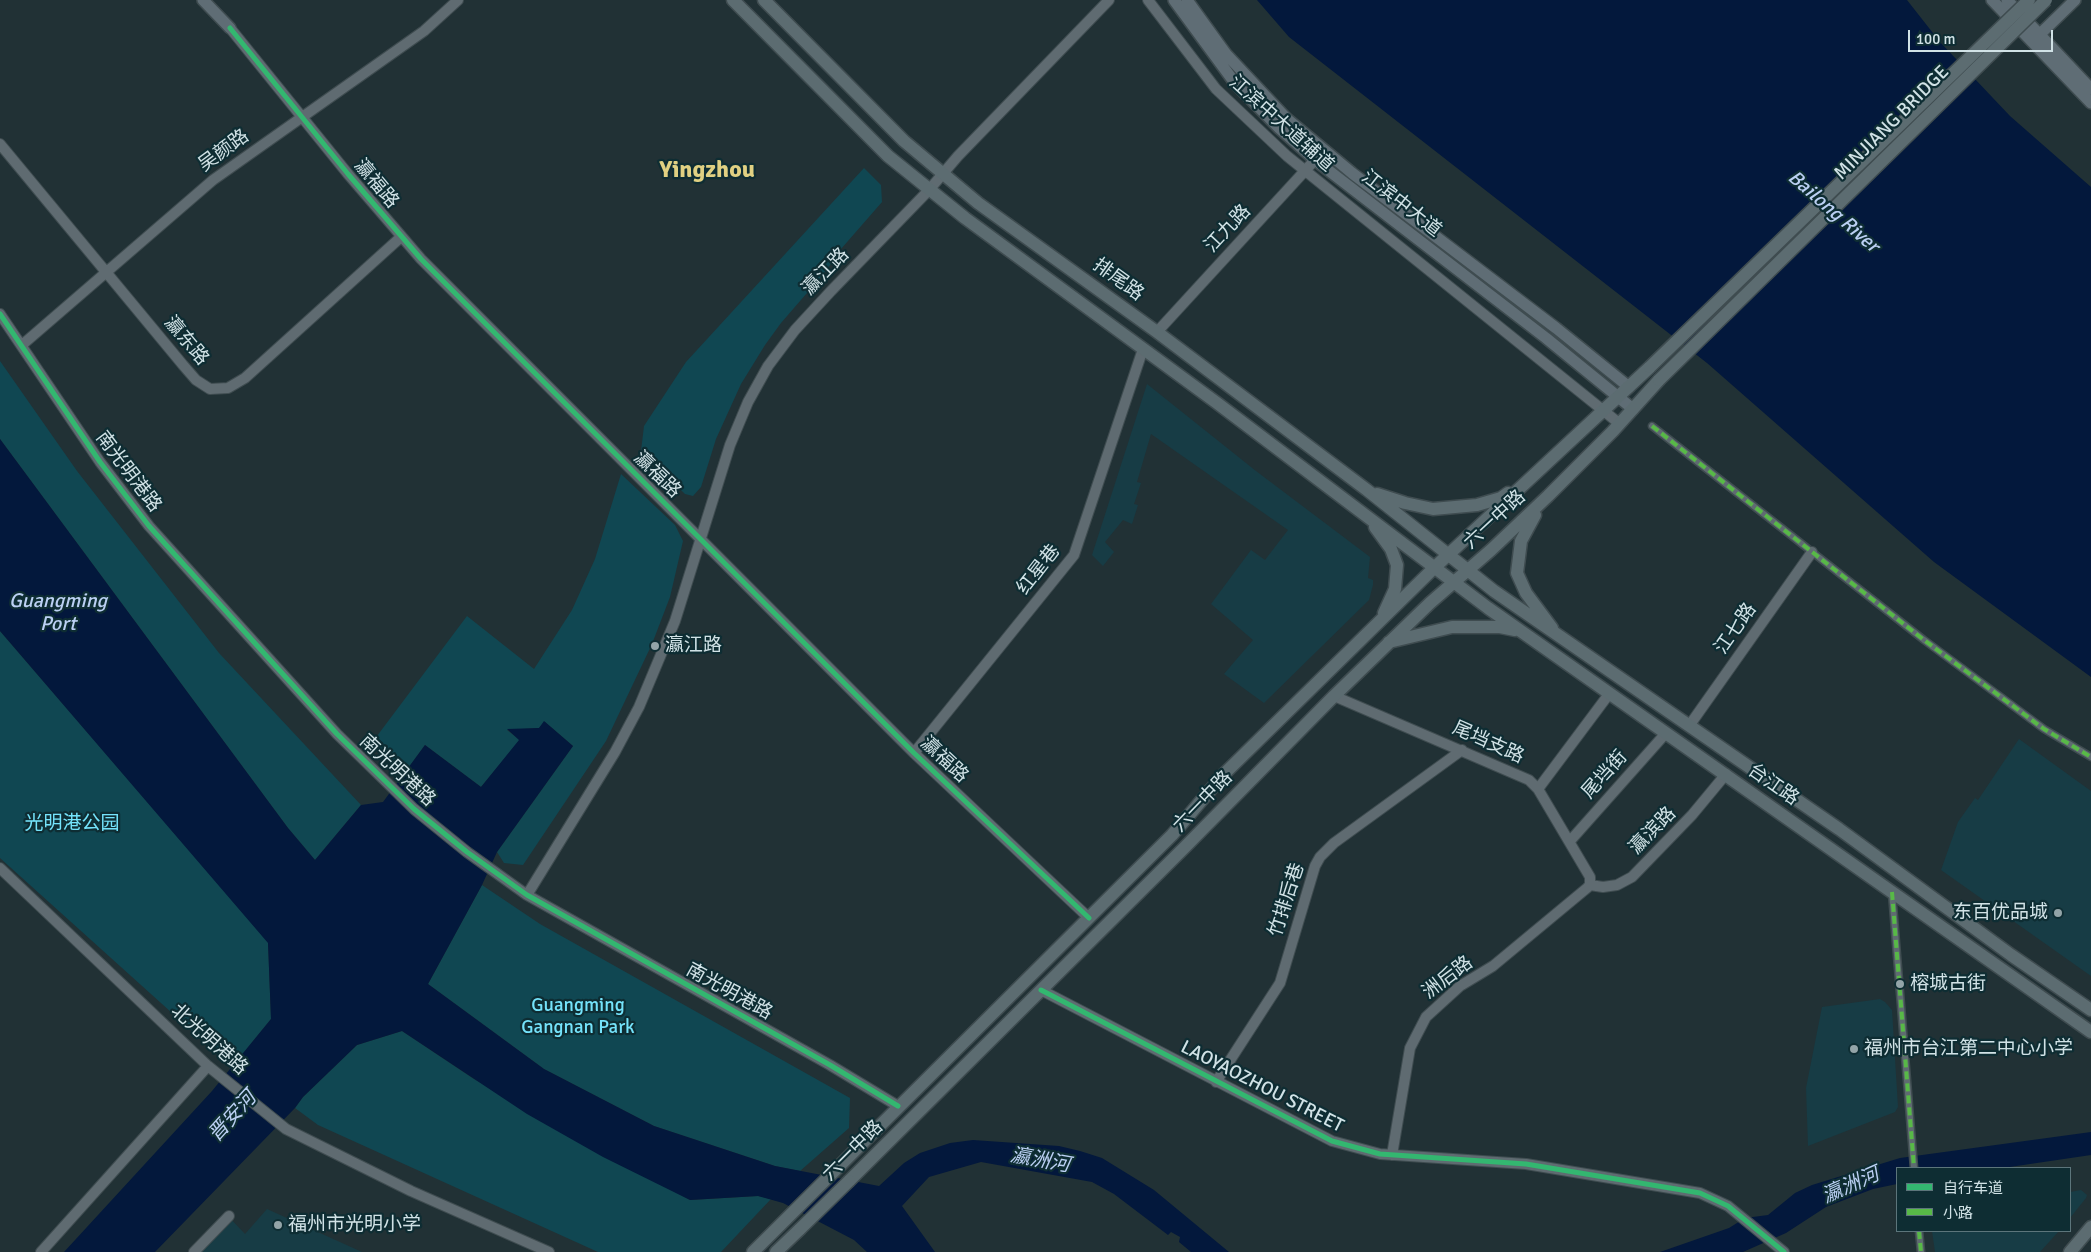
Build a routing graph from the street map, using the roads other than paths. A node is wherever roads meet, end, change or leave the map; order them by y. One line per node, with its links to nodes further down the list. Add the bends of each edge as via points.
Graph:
1 (203, 0): 15 (main road)
2 (211, 0): 15 (main road)
3 (458, 0): 19 (street, 吴颜路, via 424,31)
4 (733, 0): 25 (main road, via 888,156)
5 (764, 0): 24 (main road, 排尾路)
6 (1110, 0): 24 (street, 瀛江路)
7 (1148, 0): 23 (street, 江滨中大道辅道, via 1216,89)
8 (1174, 0): 22 (main road, 江滨中大道, via 1235,83)
9 (1187, 0): 21 (main road, 江滨中大道, via 1245,75)
10 (2007, 0): 16 (main road)
11 (2029, 0): 33 (main road, MINJIANG BRIDGE, bridge)
12 (2046, 0): 32 (main road, MINJIANG BRIDGE, bridge)
13 (2075, 0): 16 (main road)
14 (1995, 1): 16 (main road)
15 (230, 28): 19 (street, 瀛福路)
16 (2036, 38): 17 (main road); 18 (main road)
17 (2091, 89)
18 (2091, 104)
19 (302, 116): 26 (street, 瀛福路); 27 (street, 吴颜路, via 213,180)
20 (0, 144): 27 (street, 瀛东路)
21 (1324, 150): 22 (street, 江九路); 33 (main road, 江滨中大道)
22 (1315, 160): 23 (street, 江九路); 34 (main road, 江滨中大道)
23 (1305, 171): 29 (street, 江九路); 36 (street, 江滨中大道辅道)
24 (942, 175): 25 (street, 瀛江路); 29 (main road, 排尾路)
25 (929, 190): 31 (main road); 43 (street, 瀛江路, via 795,330 768,366 730,445)
26 (401, 237): 27 (street, 瀛东路, via 245,378 218,390 196,380); 43 (street, 瀛福路, via 628,468)
27 (106, 272): 30 (street, 吴颜路)
28 (0, 314): 30 (street, 南光明港路)
29 (1157, 332): 40 (main road, 排尾路)
30 (22, 345): 66 (street, 南光明港路, via 100,462 149,526 332,728 375,774 414,809)
31 (1143, 349): 42 (main road); 58 (street, 红星巷, via 1074,555)
32 (1659, 380): 35 (main road, 六一中路)
33 (1629, 388): 34 (main road, MINJIANG BRIDGE)
34 (1619, 397): 35 (main road, 江滨中大道); 36 (main road, 六一中路)
35 (1633, 408): 37 (main road, 六一中路)
36 (1604, 411): 37 (street, 江滨中大道辅道); 39 (main road, 六一中路)
37 (1620, 424): 41 (main road, 六一中路)
38 (1652, 426): 44 (street)
39 (1530, 477): 40 (main road, via 1501,498 1450,508 1420,507); 45 (main road, 六一中路)
40 (1367, 490): 45 (main road, 排尾路)
41 (1548, 496): 47 (main road, 六一中路); 51 (main road, via 1520,541 1517,573 1526,593)
42 (1354, 506): 46 (main road); 49 (main road, via 1388,543 1396,559 1395,589)
43 (701, 537): 58 (street, 瀛福路); 66 (street, 瀛江路, via 675,622 639,707)
44 (1812, 552): 55 (street, 江七路); 59 (street, via 2021,713)
45 (1447, 556): 46 (main road, 六一中路); 47 (main road, 排尾路)
46 (1435, 567): 48 (main road, 台江路); 49 (main road, 六一中路)
47 (1468, 571): 48 (main road, 六一中路); 51 (main road, 台江路)
48 (1454, 582): 50 (main road, 台江路); 52 (main road, 六一中路)
49 (1377, 625): 67 (main road, 六一中路, via 1224,774 1172,835)
50 (1529, 637): 52 (main road, via 1500,627 1474,626 1452,627); 53 (main road, 台江路)
51 (1561, 639): 55 (main road, 台江路)
52 (1389, 642): 54 (main road, 六一中路)
53 (1609, 694): 56 (main road, 台江路); 61 (street)
54 (1334, 696): 57 (street, 尾垱支路); 68 (main road, 六一中路)
55 (1689, 726): 69 (main road, 台江路, via 1840,829)
56 (1666, 732): 60 (main road, 台江路); 62 (street, 尾垱街)
57 (1462, 750): 61 (street, 尾垱支路, via 1523,777); 72 (street, 竹排后巷, via 1334,843 1320,857 1280,983)
58 (914, 753): 67 (street, 瀛福路)
59 (2091, 757)
60 (1726, 774): 64 (street, 瀛滨路, via 1632,877 1617,885); 65 (main road, 台江路)
61 (1538, 789): 62 (street, 尾垱支路)
62 (1570, 841): 64 (street, 尾垱支路, via 1587,870)
63 (0, 868): 71 (street, 北光明港路)
64 (1590, 885): 74 (street, 洲后路, via 1493,966 1460,986 1426,1017 1410,1048)
65 (1892, 892): 70 (main road, 台江路); 75 (street)
66 (527, 895): 73 (street, 南光明港路)
67 (1089, 918): 73 (main road, 六一中路)
68 (1041, 990): 72 (street, LAOYAOZHOU STREET); 85 (main road, 六一中路, bridge)
69 (2091, 1010)
70 (2091, 1032)
71 (208, 1066): 79 (street, 北光明港路, via 286,1128); 81 (street)
72 (1216, 1082): 74 (street, LAOYAOZHOU STREET, via 1321,1137 1359,1150)
73 (898, 1106): 84 (main road, 六一中路)
74 (1392, 1155): 80 (street, LAOYAOZHOU STREET, via 1526,1164 1690,1192 1716,1199)
75 (1914, 1167)
76 (229, 1216): 82 (street)
77 (2091, 1227): 87 (main road)
78 (1919, 1232): 86 (street)
79 (536, 1249): 83 (street, 北光明港路)
80 (1781, 1249)
81 (41, 1252)
82 (194, 1252)
83 (549, 1252)
84 (753, 1252)
85 (776, 1252)
86 (1921, 1252)
87 (2070, 1252)

